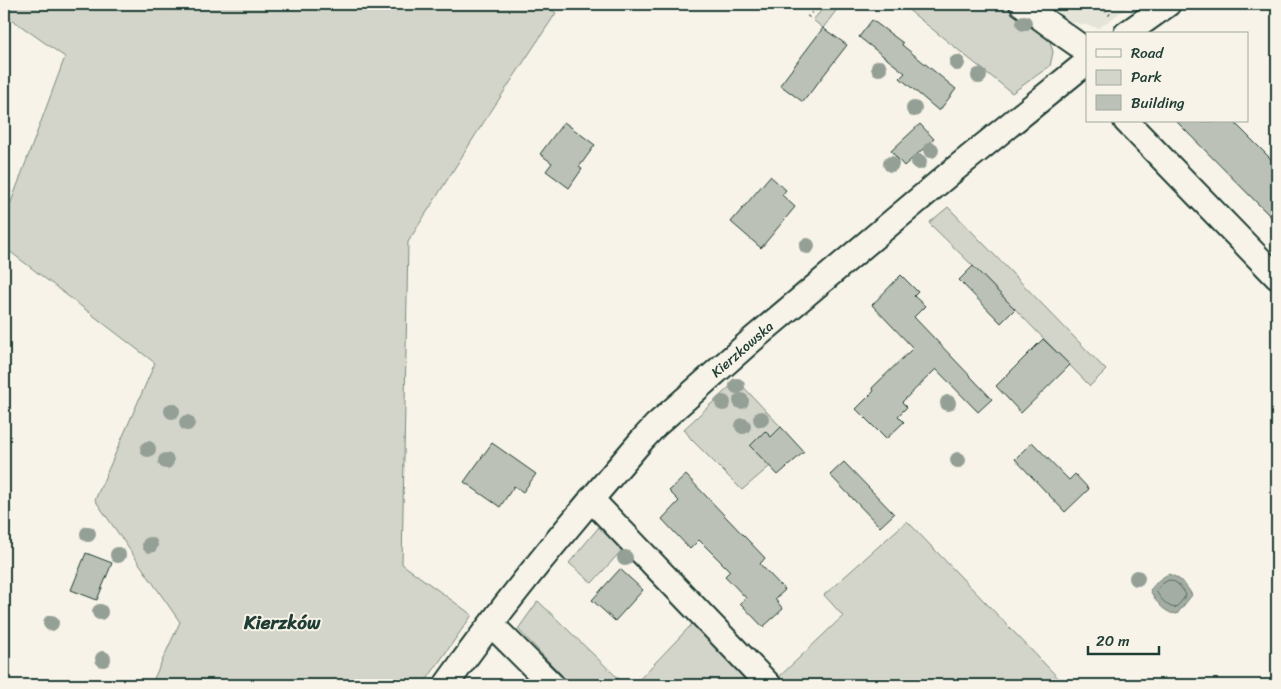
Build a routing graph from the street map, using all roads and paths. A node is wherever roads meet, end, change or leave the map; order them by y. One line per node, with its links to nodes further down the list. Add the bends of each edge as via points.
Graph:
1 (821, 4): 5 (path)
2 (1022, 4): 7 (street, via 1067,37)
3 (1098, 4): 6 (path)
4 (1168, 4): 6 (street)
5 (808, 17)
6 (1122, 28)
7 (1085, 66): 10 (street, Kierzkowska, via 955,169 688,396 642,440)
8 (1127, 122): 9 (street)
9 (1277, 278)
10 (591, 499): 11 (street, Kierzkowska); 14 (street)
11 (491, 624): 12 (street, Kierzkowska); 13 (street)
12 (446, 685)
13 (552, 685)
14 (769, 685)

